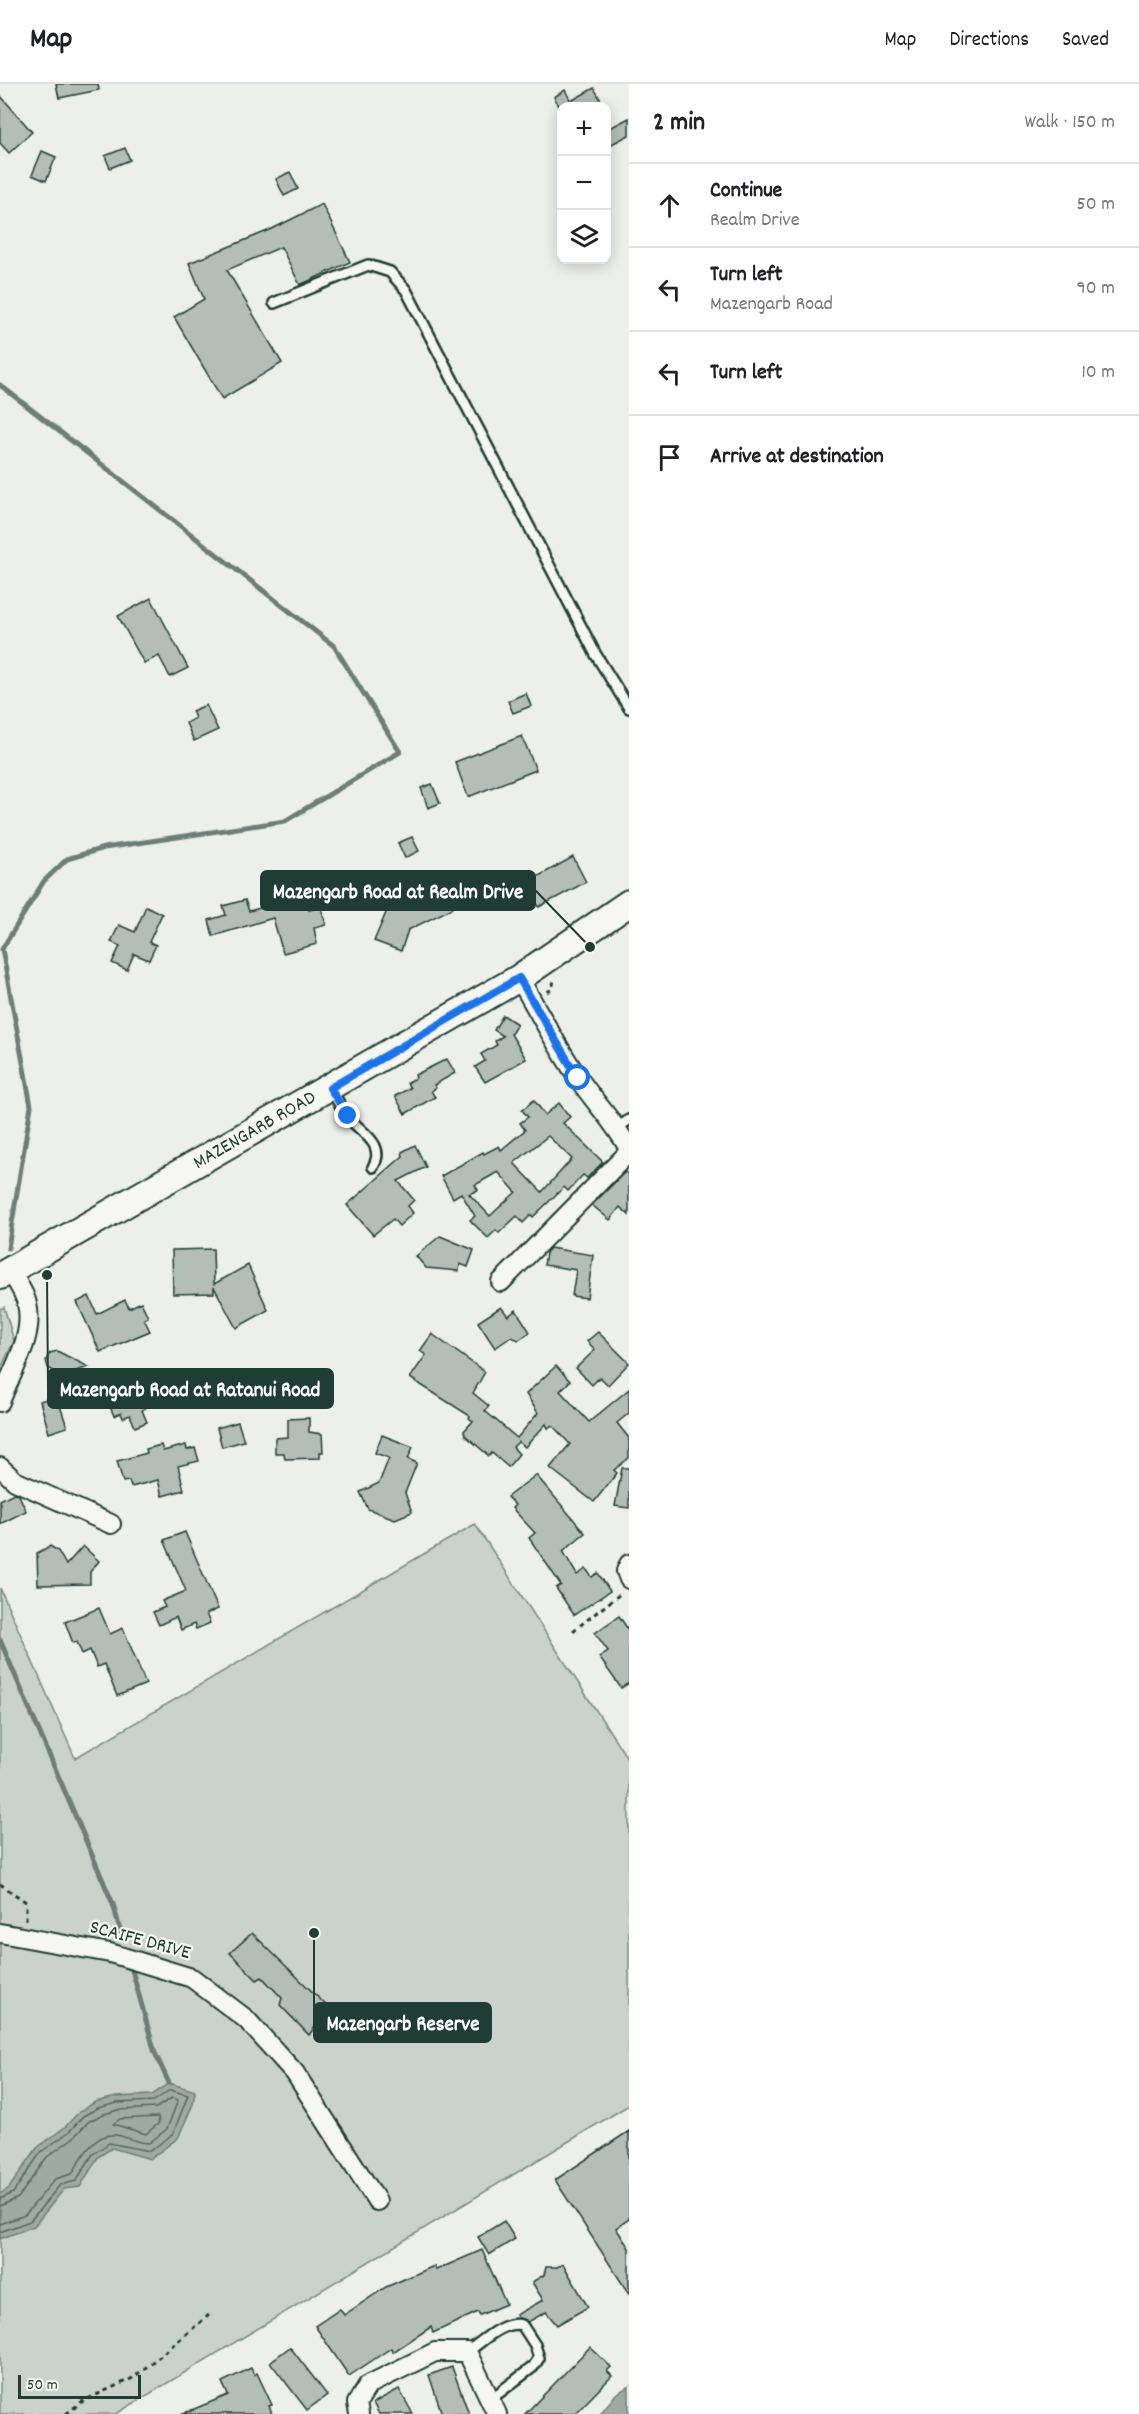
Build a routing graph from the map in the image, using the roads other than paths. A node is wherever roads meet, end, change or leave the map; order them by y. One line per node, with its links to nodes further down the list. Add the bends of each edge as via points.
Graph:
1 (274, 303): 2 (lane, via 368,265 390,272 406,290 596,655)
2 (629, 708)
3 (629, 903): 4 (main road, MAZENGARB ROAD)
4 (519, 978): 5 (main road, MAZENGARB ROAD); 6 (street, via 578,1078 597,1104)
5 (330, 1088): 8 (lane, via 348,1116 372,1139 378,1154); 9 (main road, MAZENGARB ROAD)
6 (623, 1124): 7 (street)
7 (629, 1150): 10 (street)
8 (373, 1167)
9 (5, 1273): 11 (street, via 27,1302 30,1321)
10 (501, 1282)
11 (0, 1402)
12 (0, 1467): 13 (street, via 15,1481)
13 (111, 1524)
14 (629, 1564): 15 (street)
15 (629, 1579)
16 (0, 1933): 17 (street, SCAIFE DRIVE, via 110,1953 192,1978 246,2019 295,2073)
17 (377, 2201)
18 (467, 2352): 19 (street); 19 (lane, via 515,2323 522,2325 535,2345 539,2358 533,2367); 20 (street, via 435,2352 368,2385 357,2403)
19 (494, 2406)
20 (359, 2414)

